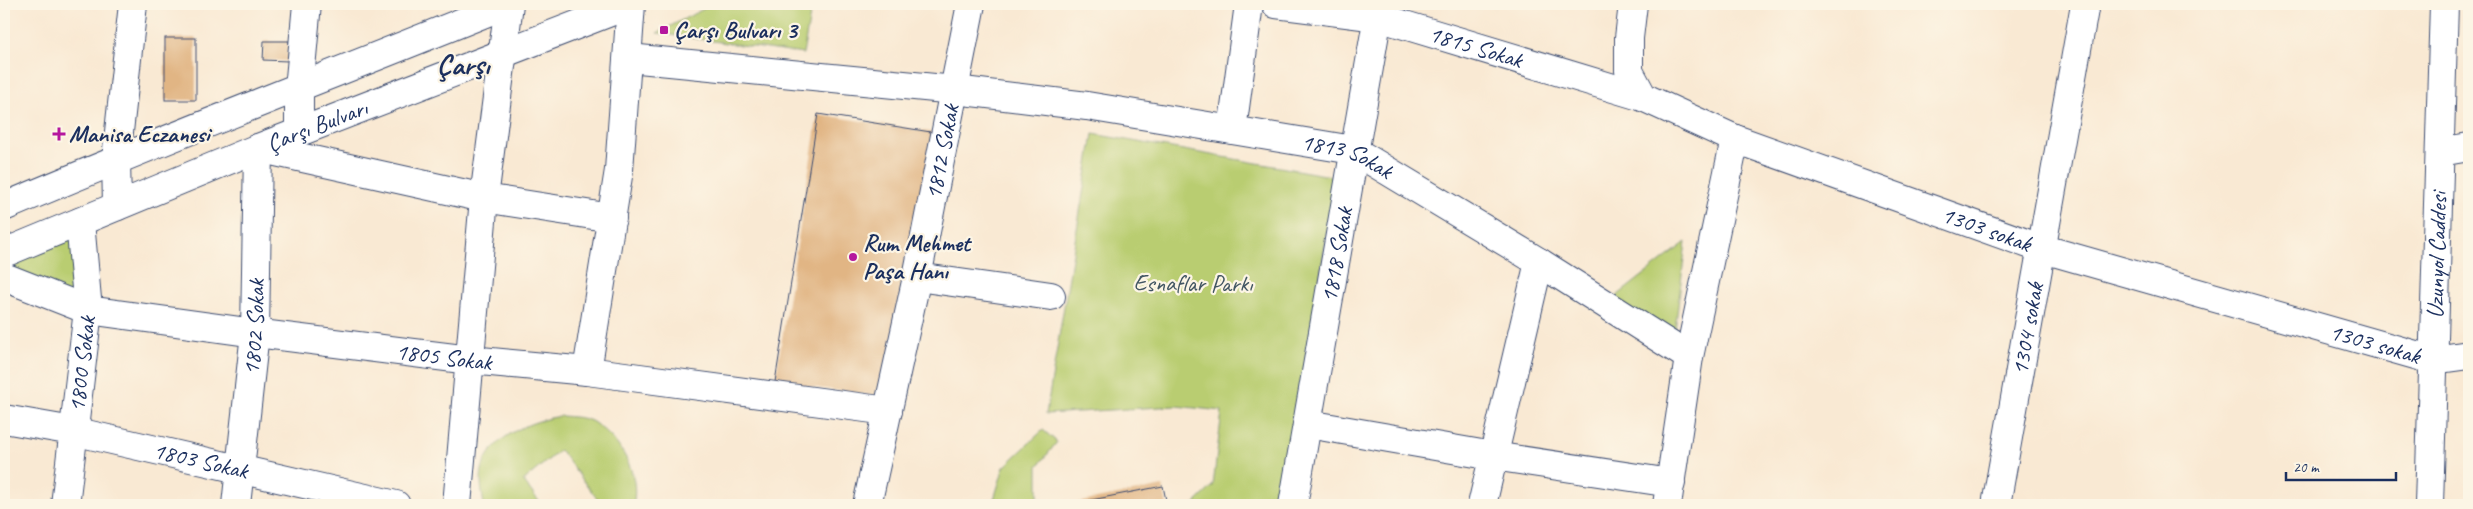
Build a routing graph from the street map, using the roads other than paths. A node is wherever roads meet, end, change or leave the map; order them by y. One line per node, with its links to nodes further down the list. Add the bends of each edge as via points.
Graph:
1 (133, 4): 24 (street)
2 (307, 4): 14 (street)
3 (508, 4): 12 (street); 14 (street, Çarşı Bulvarı)
4 (631, 4): 12 (street, Çarşı Bulvarı); 13 (street)
5 (972, 4): 15 (street, 1812 Sokak)
6 (1249, 4): 17 (street)
7 (1276, 4): 11 (street, 1815 Sokak)
8 (1633, 4): 16 (street, via 1629,71)
9 (2085, 4): 30 (street, 1304 sokak)
10 (2444, 4): 23 (street, Uzunyol Caddesi)
11 (1379, 10): 16 (street, 1815 Sokak); 22 (street, 1818 Sokak)
12 (504, 52): 18 (street, Çarşı Bulvarı); 25 (street)
13 (629, 58): 15 (street, 1813 Sokak); 28 (street)
14 (299, 89): 18 (street); 24 (street, Çarşı Bulvarı)
15 (955, 90): 17 (street, 1813 Sokak, via 1087,106); 34 (street, 1812 Sokak)
16 (1643, 97): 19 (street, 1303 sokak)
17 (1232, 130): 22 (street, 1813 Sokak)
18 (299, 131): 21 (street, Çarşı Bulvarı)
19 (1735, 139): 30 (street, 1303 sokak); 39 (street)
20 (2469, 147): 23 (street)
21 (258, 148): 25 (street); 26 (street, Çarşı Bulvarı); 37 (street, 1802 Sokak)
22 (1354, 150): 32 (street, 1813 Sokak); 45 (street, 1818 Sokak)
23 (2440, 152): 41 (street, Uzunyol Caddesi)
24 (116, 159): 26 (street); 27 (street, Çarşı Bulvarı)
25 (484, 198): 28 (street); 40 (street)
26 (117, 206): 29 (street, Çarşı Bulvarı)
27 (4, 207)
28 (612, 218): 42 (street)
29 (80, 222): 31 (street, Çarşı Bulvarı); 36 (street, 1800 Sokak)
30 (2040, 248): 41 (street, 1303 sokak); 57 (street, 1304 sokak)
31 (4, 253)
32 (1539, 262): 39 (street, 1813 Sokak); 47 (street)
33 (4, 277): 36 (street, 1805 Sokak)
34 (917, 277): 35 (street); 43 (street, 1812 Sokak)
35 (1051, 296)
36 (88, 310): 37 (street, 1805 Sokak); 46 (street, 1800 Sokak)
37 (255, 333): 40 (street, 1805 Sokak); 48 (street, 1802 Sokak)
38 (2469, 355): 41 (street, 1303 sokak)
39 (1689, 356): 49 (street)
40 (470, 360): 42 (street, 1805 Sokak); 53 (street)
41 (2433, 360): 58 (street, Uzunyol Caddesi)
42 (587, 371): 43 (street, 1805 Sokak)
43 (888, 411): 54 (street, 1812 Sokak)
44 (4, 419): 46 (street, 1803 Sokak)
45 (1308, 424): 47 (street); 55 (street, 1818 Sokak)
46 (73, 431): 48 (street, 1803 Sokak); 50 (street, 1800 Sokak)
47 (1493, 456): 49 (street); 56 (street)
48 (241, 471): 51 (street, 1802 Sokak); 52 (street, 1803 Sokak)
49 (1669, 494)
50 (65, 505)
51 (236, 505)
52 (396, 505)
53 (457, 505)
54 (867, 505)
55 (1293, 505)
56 (1482, 505)
57 (1996, 505)
58 (2429, 505)

